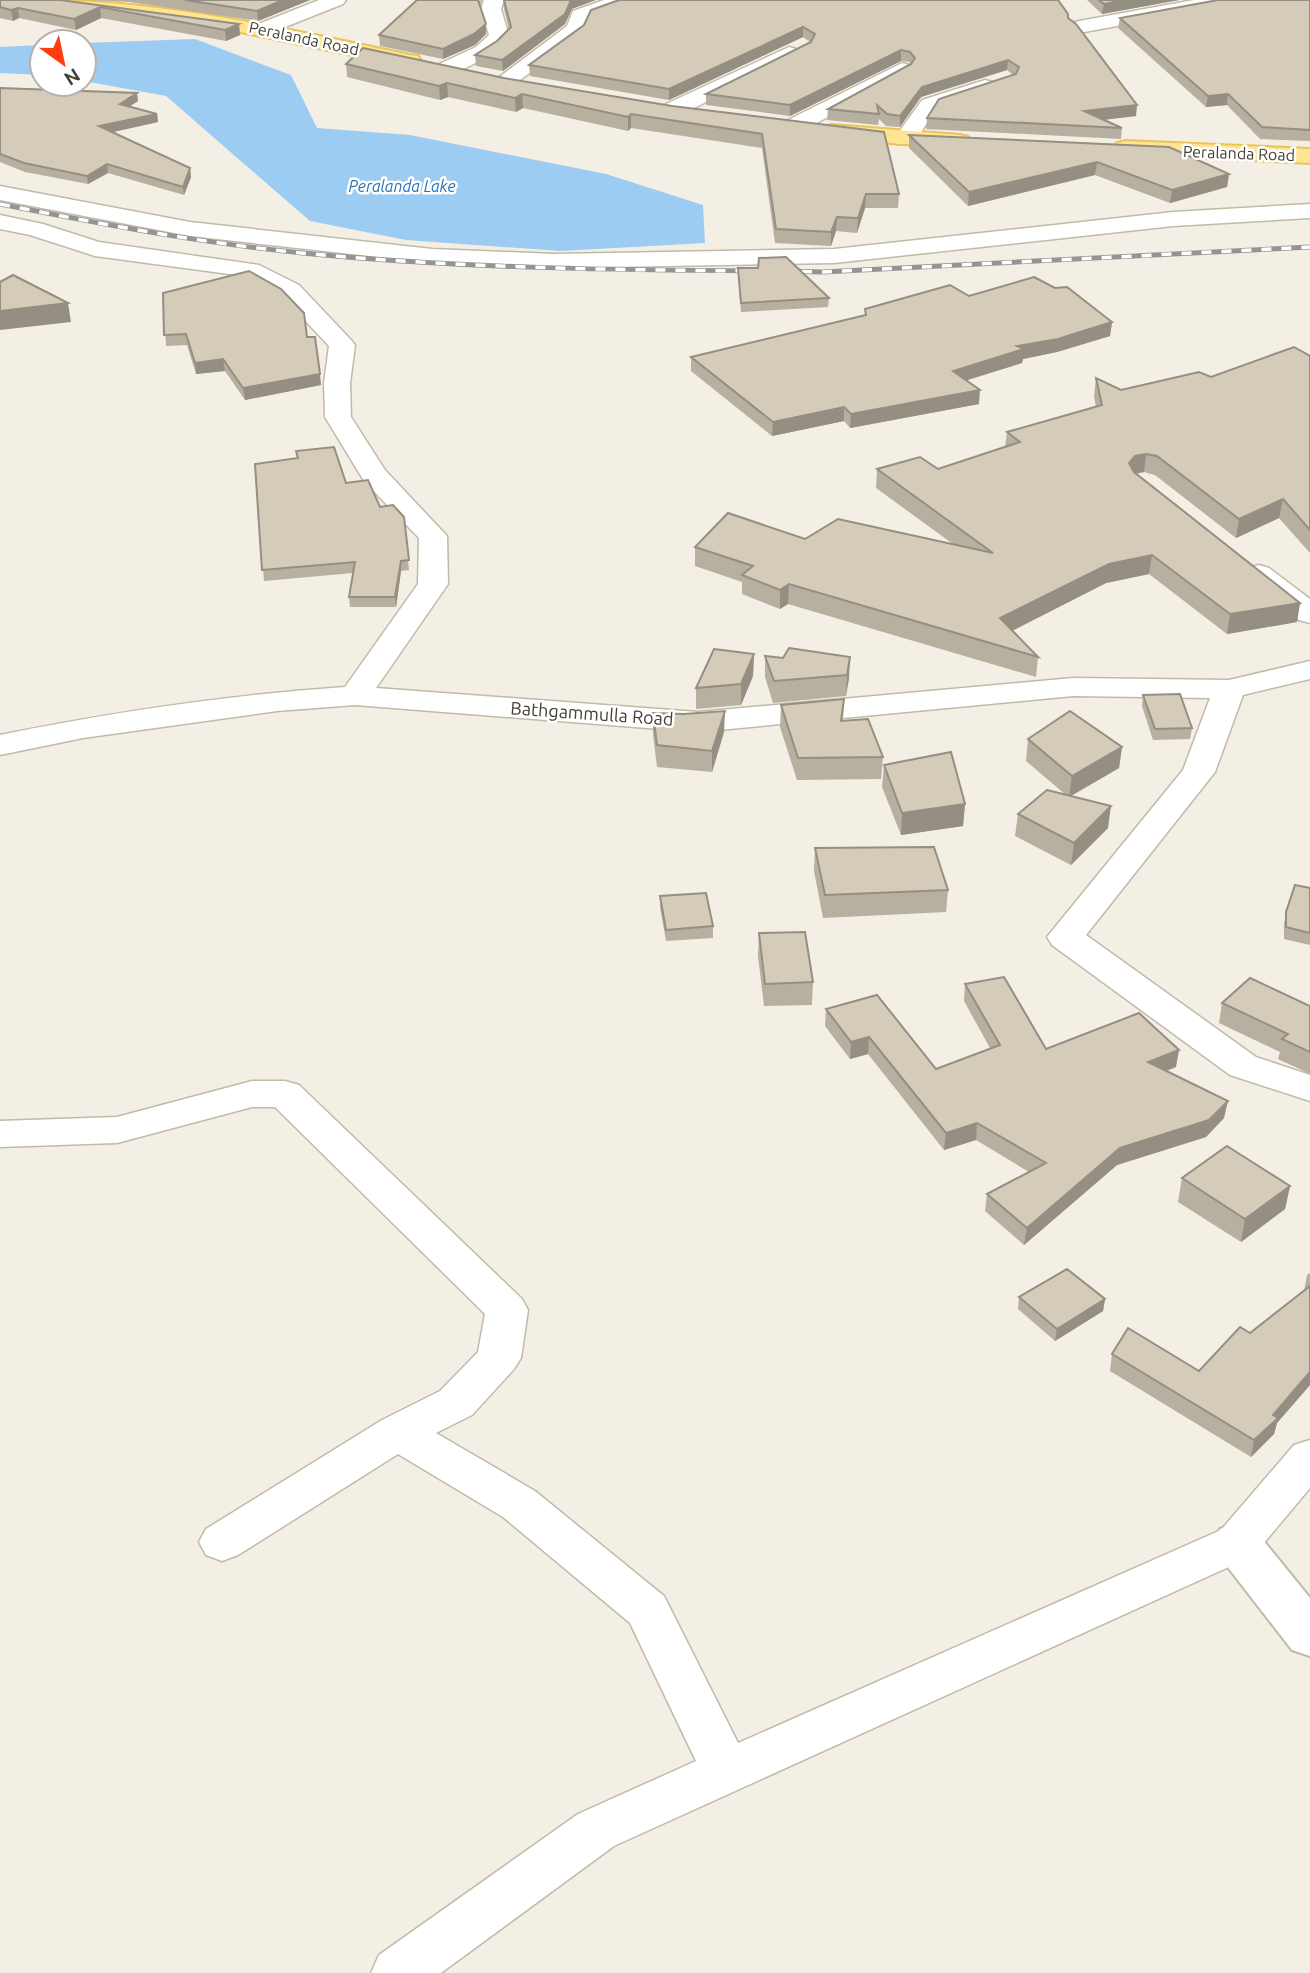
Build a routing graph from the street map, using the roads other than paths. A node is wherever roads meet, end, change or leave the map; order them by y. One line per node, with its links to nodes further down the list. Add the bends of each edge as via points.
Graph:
1 (47, 0): 2 (main road, Peralanda Road)
2 (56, 0): 8 (main road, Peralanda Road)
3 (337, 0): 8 (street)
4 (494, 0): 10 (street, via 491,9 499,36 483,51)
5 (622, 0): 13 (street, via 580,15 576,29)
6 (1226, 0): 7 (street)
7 (1079, 27)
8 (263, 29): 10 (main road, Peralanda Road)
9 (802, 47): 16 (street)
10 (444, 69): 13 (main road, Peralanda Road)
11 (902, 69): 19 (street)
12 (1006, 79): 20 (street, via 929,104)
13 (505, 82): 14 (main road, Peralanda Road)
14 (530, 86)
15 (646, 106): 16 (main road)
16 (672, 110): 17 (main road)
17 (712, 116)
18 (766, 123): 19 (main road)
19 (792, 127): 20 (main road)
20 (905, 139): 21 (main road)
21 (987, 143)
22 (1098, 147): 23 (main road, Peralanda Road)
23 (1310, 156)
24 (0, 193): 25 (street, via 190,229 432,256 554,261 834,256 1173,219)
25 (1310, 211)
26 (0, 222): 31 (street, via 95,249 250,270 290,290 342,345 338,417 374,475 433,536 433,584)
27 (1237, 556): 28 (street)
28 (1310, 614)
29 (1310, 670): 30 (street, Bathgammulla Road)
30 (1229, 689): 31 (street, Bathgammulla Road, via 1073,687 698,722); 33 (street, via 1199,772 1065,937 1242,1066)
31 (355, 696): 32 (street, Bathgammulla Road, via 277,701 83,728)
32 (0, 745)
33 (1310, 1088)
34 (0, 1134): 35 (street, via 117,1130 252,1094 285,1094 507,1310 499,1358 456,1403)
35 (398, 1432): 37 (street); 40 (street, via 519,1504 647,1610)
36 (1310, 1457): 38 (street)
37 (222, 1542)
38 (1237, 1543): 39 (street); 40 (street)
39 (1310, 1635)
40 (726, 1770): 41 (street, via 596,1830)
41 (398, 1973)

